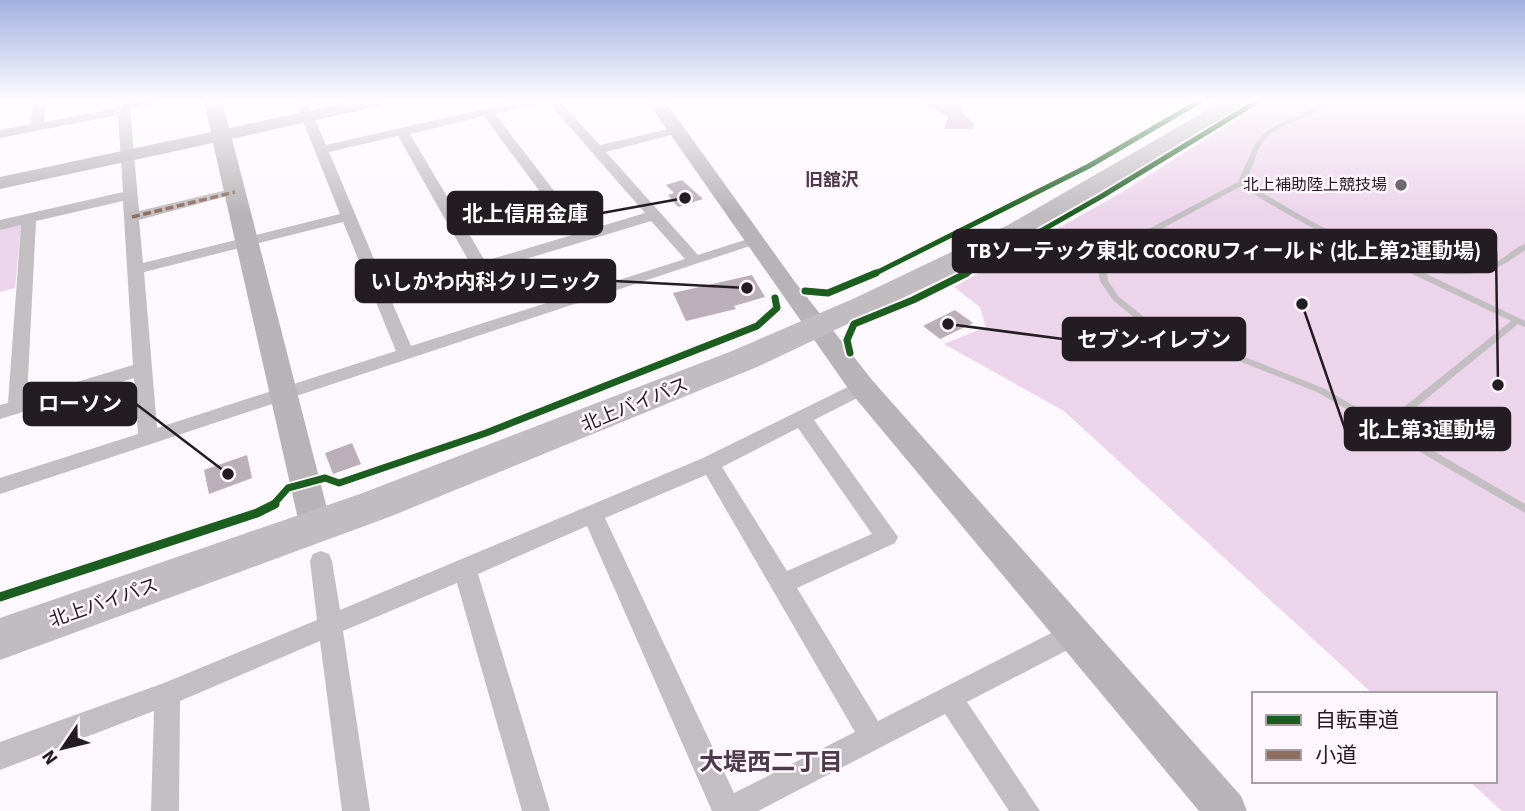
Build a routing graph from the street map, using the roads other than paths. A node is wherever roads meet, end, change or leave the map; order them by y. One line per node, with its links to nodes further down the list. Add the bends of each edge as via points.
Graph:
1 (126, 139): 16 (street)
2 (204, 139): 16 (street)
3 (223, 139): 19 (street)
4 (317, 139): 14 (street)
5 (369, 139): 14 (street)
6 (407, 139): 32 (street)
7 (508, 139): 26 (street)
8 (588, 139): 15 (street)
9 (642, 139): 15 (street)
10 (683, 139): 28 (street)
11 (1152, 139): 35 (highway, 北上バイパス, via 1076,184)
12 (1174, 139): 35 (highway, 北上バイパス, via 988,247)
13 (1261, 139): 18 (lane)
14 (322, 150): 22 (street)
15 (598, 150): 21 (street)
16 (127, 155): 17 (street); 20 (street)
17 (0, 183)
18 (1241, 183): 30 (lane, via 1279,207); 43 (lane, via 1110,253 1101,263 1108,288 1121,306 1141,319 1320,390)
19 (235, 192): 23 (street); 27 (street)
20 (130, 195): 23 (street); 24 (street)
21 (655, 215): 26 (street); 31 (street)
22 (349, 216): 27 (street); 34 (street)
23 (132, 217): 33 (street)
24 (29, 218): 25 (street); 41 (street)
25 (0, 225)
26 (582, 237): 32 (street)
27 (247, 241): 33 (street); 40 (street)
28 (754, 242): 31 (street); 35 (street)
29 (1525, 246): 30 (lane, via 1499,264 1470,272 1422,268)
30 (1388, 259): 36 (lane)
31 (695, 261): 37 (street)
32 (481, 268): 34 (street)
33 (134, 270): 38 (street)
34 (382, 298): 37 (street)
35 (812, 321): 39 (street); 49 (highway, 北上バイパス, via 537,445)
36 (1521, 322): 43 (lane)
37 (406, 355): 40 (street)
38 (143, 369): 41 (street); 44 (street)
39 (862, 387): 42 (street); 54 (street)
40 (284, 395): 44 (street); 49 (street)
41 (9, 409)
42 (802, 418): 45 (street); 51 (street, via 887,537)
43 (1385, 427): 47 (lane)
44 (148, 438): 46 (street)
45 (710, 464): 48 (street); 51 (street)
46 (0, 486)
47 (1525, 509)
48 (592, 514): 50 (street); 63 (street)
49 (316, 532): 52 (highway, 北上バイパス); 53 (street); 55 (highway, 北上バイパス)
50 (466, 569): 53 (street); 62 (street)
51 (782, 584): 58 (street)
52 (0, 614)
53 (328, 625): 56 (street); 61 (street)
54 (1074, 634): 57 (street); 65 (street)
55 (0, 639)
56 (167, 694): 59 (street); 60 (street)
57 (949, 698): 58 (street); 64 (street)
58 (873, 737): 63 (street)
59 (0, 756)
60 (165, 811)
61 (356, 811)
62 (536, 811)
63 (728, 811)
64 (1026, 811)
65 (1226, 811)

